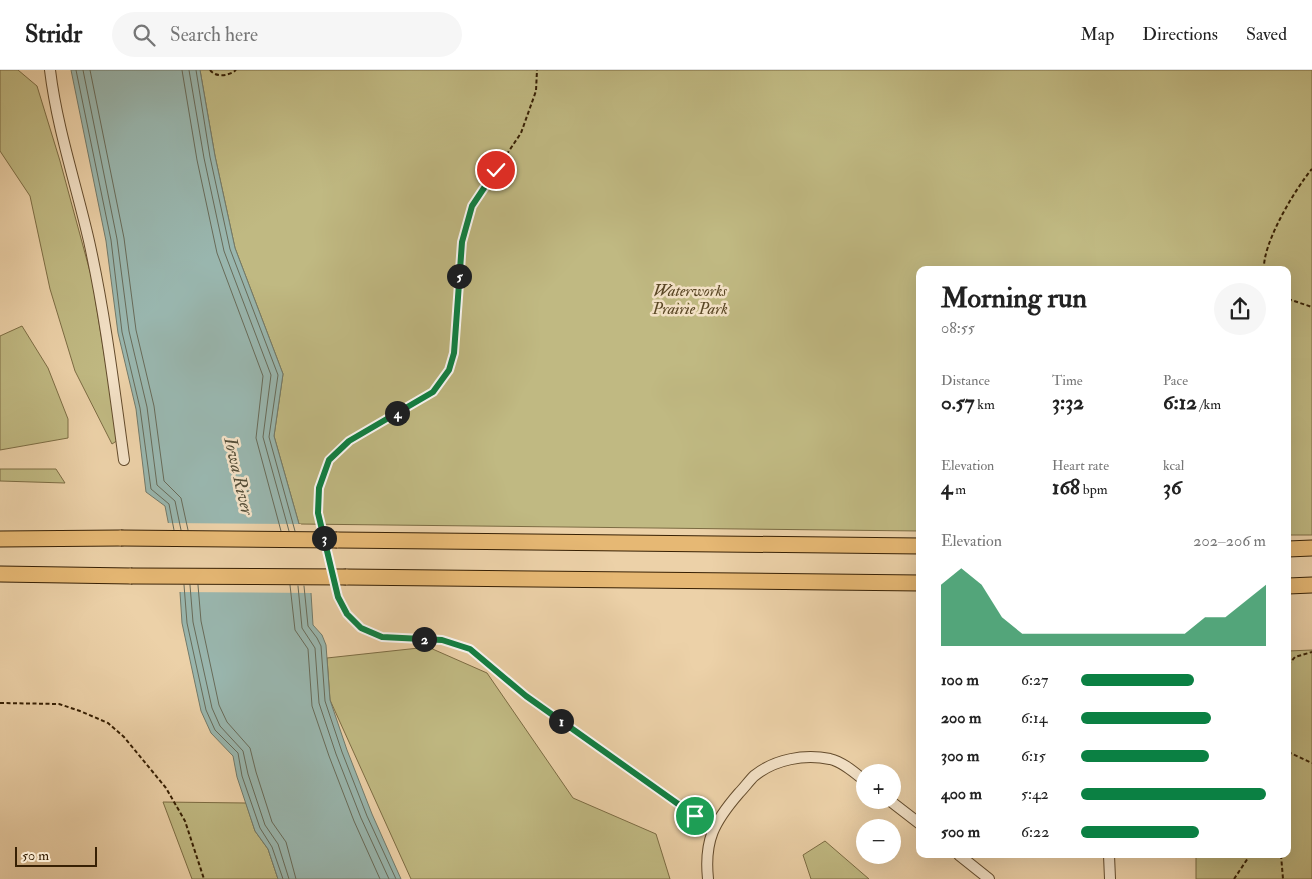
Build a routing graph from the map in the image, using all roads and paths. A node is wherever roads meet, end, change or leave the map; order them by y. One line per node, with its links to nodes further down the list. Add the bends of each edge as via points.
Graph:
1 (50, 70): 9 (street, via 53,97 89,242 110,354)
2 (210, 70): 3 (path, via 220,76)
3 (236, 70)
4 (537, 70): 10 (path, via 536,91 521,133 472,206 462,242 454,353 449,370 433,392 349,441 329,460 319,488 318,513)
5 (1312, 169): 6 (path, via 1297,189 1266,250)
6 (1264, 266)
7 (1291, 301): 8 (path)
8 (1312, 307)
9 (124, 460)
10 (323, 532)
11 (0, 537): 12 (highway, bridge)
12 (331, 544): 13 (highway); 17 (path)
13 (916, 546)
14 (1291, 548): 15 (highway)
15 (1312, 548)
16 (0, 574): 17 (highway, bridge)
17 (338, 579): 18 (highway); 29 (path, via 338,597 347,614 361,628 382,637 442,640 470,649 526,696)
18 (916, 583)
19 (1312, 585): 20 (highway)
20 (1291, 586)
21 (1312, 652): 22 (path, via 1295,657)
22 (1291, 662)
23 (0, 703): 34 (path, via 59,704 108,723 124,737 166,788 185,821)
24 (1291, 753): 25 (path)
25 (1312, 763)
26 (856, 774): 29 (street, via 832,759 795,757 775,764 755,776 722,813)
27 (901, 809): 28 (street)
28 (916, 821)
29 (713, 830): 35 (street, via 706,861)
30 (963, 858): 36 (street)
31 (1109, 858): 37 (street)
32 (1248, 858): 38 (path)
33 (1281, 858): 39 (path)
34 (204, 879)
35 (708, 879)
36 (989, 879)
37 (1110, 879)
38 (1234, 879)
39 (1283, 879)

